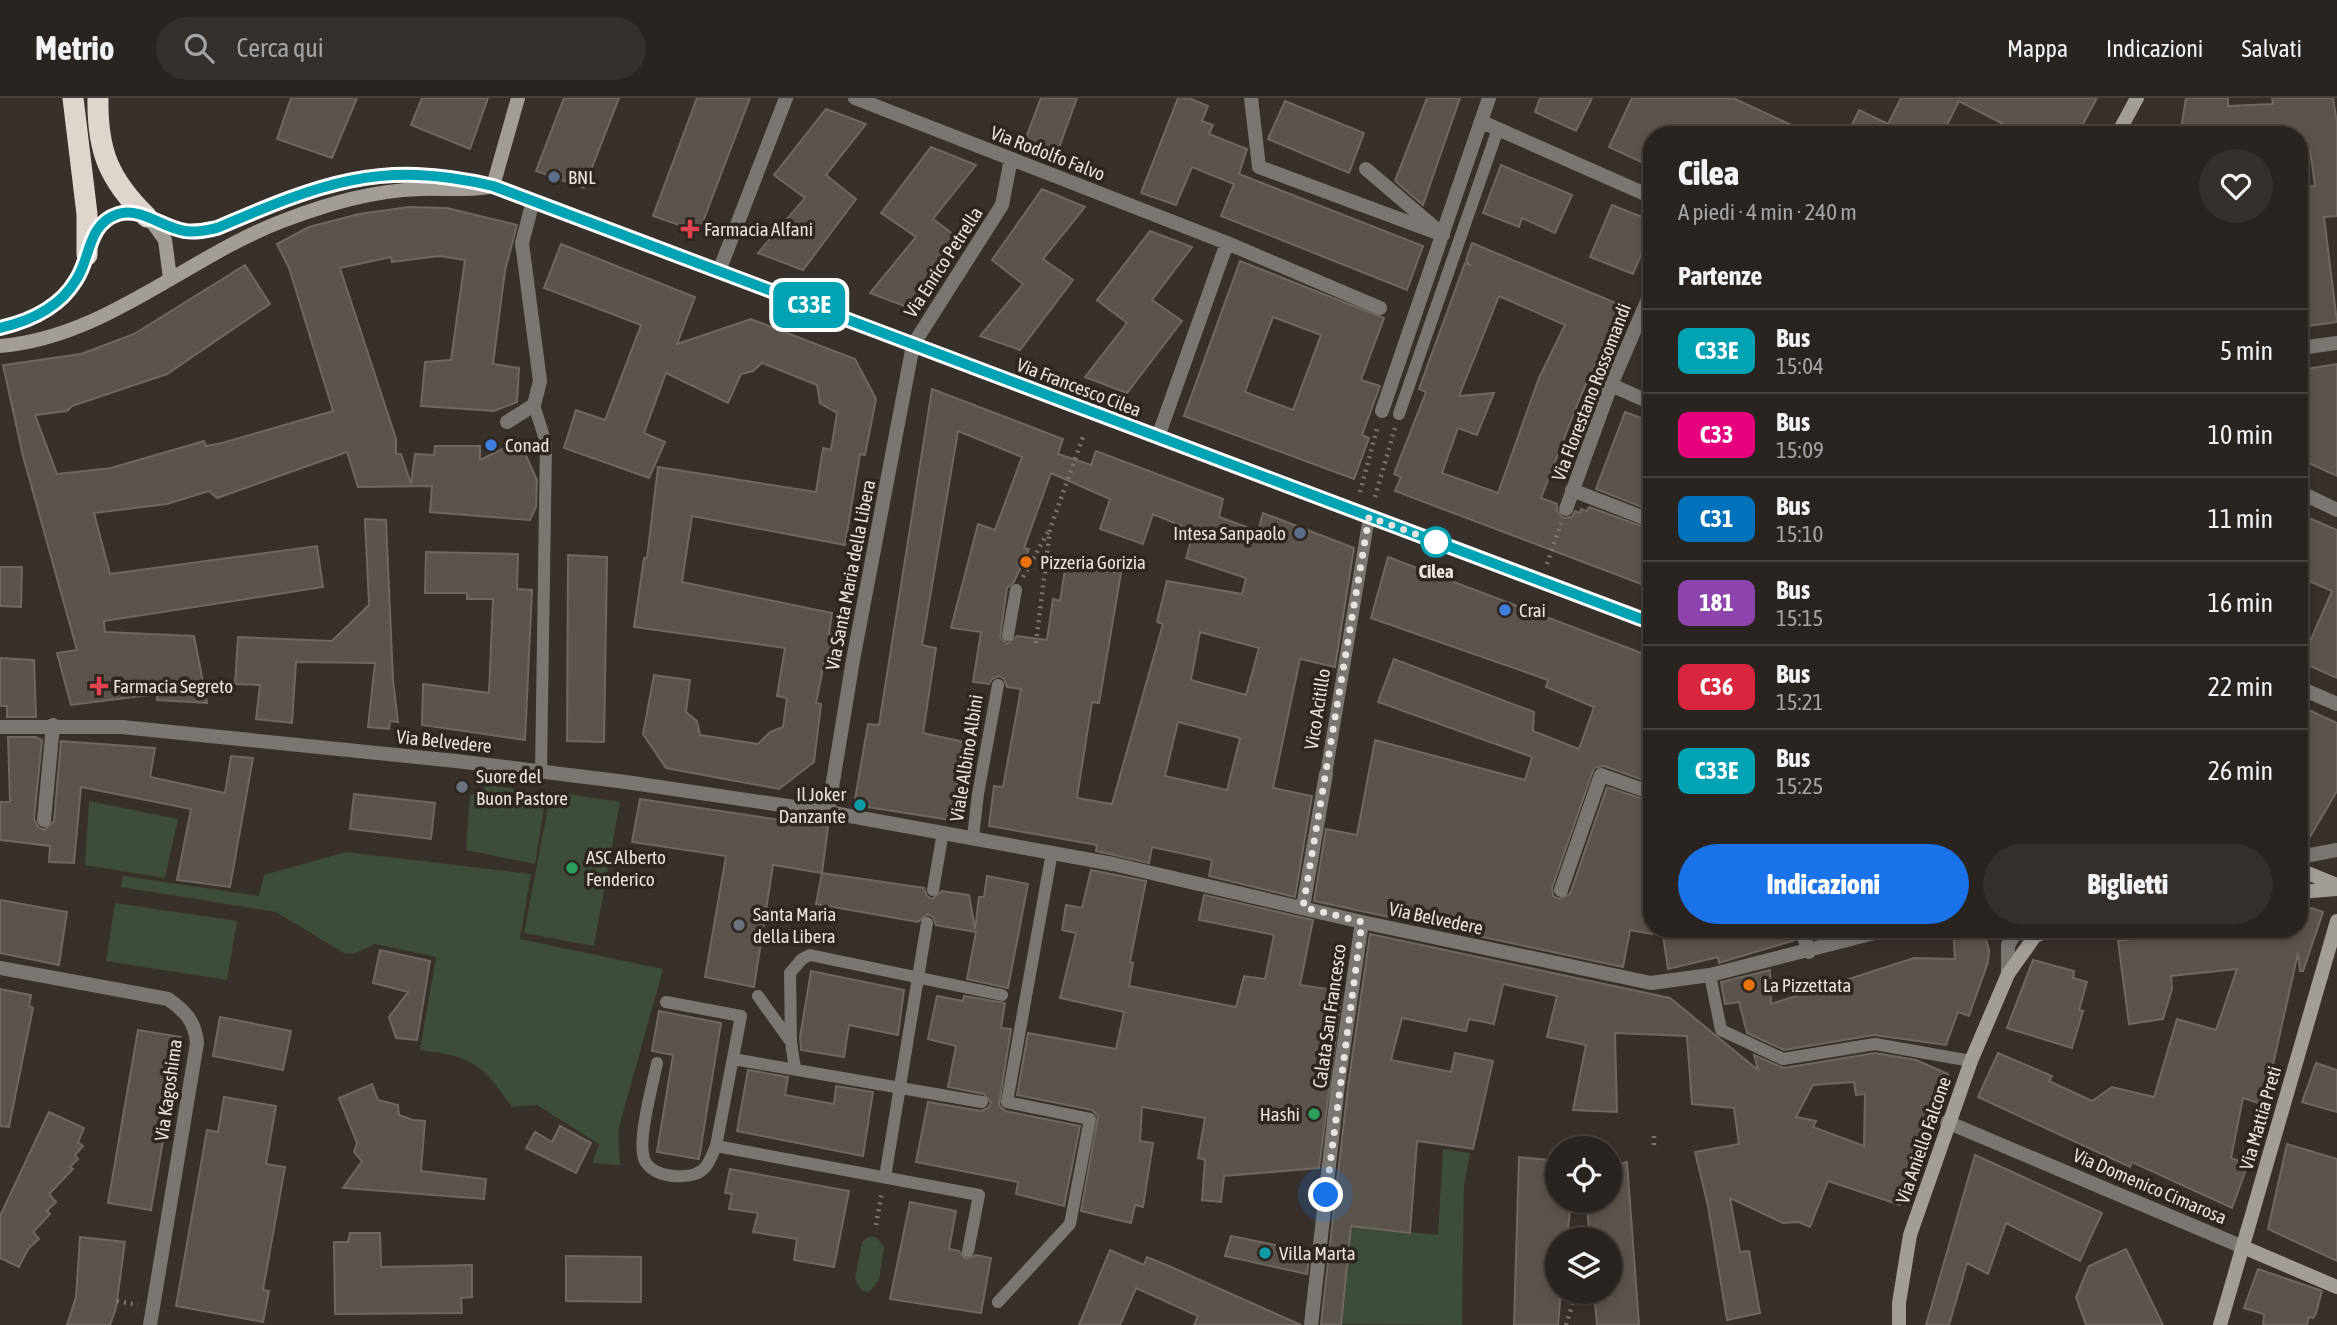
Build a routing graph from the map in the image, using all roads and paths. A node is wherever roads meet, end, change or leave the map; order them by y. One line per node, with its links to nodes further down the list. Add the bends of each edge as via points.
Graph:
1 (73, 98): 20 (highway, via 87,214)
2 (98, 98): 17 (highway, via 100,142 114,177)
3 (518, 98): 14 (main road)
4 (786, 98): 21 (street)
5 (855, 98): 12 (street, Via Rodolfo Falvo)
6 (1251, 98): 18 (street, via 1259,167)
7 (1489, 98): 9 (street)
8 (2137, 98): 10 (main road)
9 (1482, 122): 11 (street); 18 (street)
10 (2122, 126)
11 (1498, 129): 15 (street); 34 (lane)
12 (1012, 159): 19 (street, Via Rodolfo Falvo); 27 (street, Via Enrico Petrella, via 1002,205)
13 (1366, 169): 18 (street)
14 (493, 186): 16 (main road, Via Francesco Cilea); 17 (main road, Via Francesco Cilea, via 413,173 368,175 312,190 217,228 185,231); 22 (main road, Via Francesco Cilea, via 470,191 378,193 334,202 282,221)
15 (1643, 193)
16 (533, 201): 21 (main road, Via Francesco Cilea); 32 (street, via 522,243 540,381)
17 (147, 217): 20 (main road, via 131,212 108,219 93,235); 22 (main road, via 165,240)
18 (1443, 235): 33 (street)
19 (1227, 243): 23 (street, Via Rodolfo Falvo); 37 (street)
20 (87, 256): 25 (main road, via 78,279 64,296 41,314)
21 (719, 271): 27 (main road, Via Francesco Cilea)
22 (170, 278): 28 (main road, Via Francesco Cilea, via 141,298 68,330)
23 (1380, 308)
24 (1643, 310): 30 (street, Via Florestano Rossomandi)
25 (0, 328)
26 (2337, 343): 29 (street)
27 (913, 345): 37 (main road, Via Francesco Cilea); 60 (street, Via Santa Maria della Libera)
28 (0, 346)
29 (2308, 347)
30 (1611, 384): 31 (street); 38 (street, Via Florestano Rossomandi)
31 (1643, 399)
32 (534, 405): 35 (street); 57 (lane, via 546,443)
33 (1382, 411): 39 (path)
34 (1399, 414): 41 (path)
35 (508, 422)
36 (1084, 435): 46 (path)
37 (1158, 437): 44 (main road, Via Francesco Cilea)
38 (1572, 490): 42 (street, Via Florestano Rossomandi); 45 (street)
39 (1360, 492)
40 (2308, 496): 43 (street)
41 (1375, 497)
42 (1566, 509): 47 (path)
43 (2337, 510)
44 (1369, 517): 49 (main road, Via Francesco Cilea); 58 (lane, Vico Acitillo)
45 (1643, 518)
46 (1050, 528): 48 (path); 51 (path)
47 (1548, 564)
48 (1016, 590): 50 (lane)
49 (1643, 620)
50 (1008, 635)
51 (1036, 643)
52 (998, 685): 63 (lane, Viale Albino Albini)
53 (2308, 691): 54 (street)
54 (2337, 704)
55 (53, 726): 56 (street, Via Belvedere); 57 (street, Via Belvedere, via 122,727); 61 (street)
56 (0, 727)
57 (541, 771): 60 (street, Via Belvedere)
58 (1326, 774): 72 (street, Vico Acitillo)
59 (1643, 790): 70 (street, via 1601,775)
60 (828, 812): 62 (street, Via Belvedere)
61 (44, 820)
62 (943, 832): 63 (street, Via Belvedere); 69 (lane)
63 (973, 837): 65 (street, Via Belvedere)
64 (2337, 850): 66 (street)
65 (1052, 852): 72 (street, Via Belvedere); 106 (lane, via 1007,1102 1090,1119 1070,1224)
66 (2308, 855)
67 (2308, 874): 68 (main road)
68 (2337, 887): 71 (main road)
69 (933, 890)
70 (1561, 890)
71 (2308, 891)
72 (1303, 907): 74 (street, Via Belvedere)
73 (2337, 921): 103 (main road, Via Mattia Preti)
74 (1362, 922): 85 (street, Via Belvedere, via 1651,983); 109 (street, Calata San Francesco)
75 (927, 923): 86 (lane)
76 (1804, 938): 82 (street)
77 (1858, 938): 82 (street, Via Belvedere)
78 (2004, 938): 81 (street)
79 (2012, 938): 81 (street)
80 (2034, 938): 84 (main road, Via Aniello Falcone)
81 (2008, 945): 84 (street)
82 (1809, 952): 85 (street, Via Belvedere)
83 (0, 968): 108 (street, Via Kagoshima, via 168,999 184,1010 195,1027 197,1043)
84 (2008, 974): 92 (main road, Via Aniello Falcone)
85 (1710, 975): 92 (lane, via 1721,1030 1783,1059 1875,1044)
86 (918, 977): 87 (lane); 90 (lane, via 810,956 802,959 790,973); 95 (lane)
87 (1002, 995)
88 (758, 996): 90 (lane)
89 (666, 1002): 91 (lane, via 741,1016)
90 (790, 1042): 94 (lane)
91 (733, 1059): 94 (lane); 99 (lane)
92 (1971, 1061): 97 (main road, Via Aniello Falcone)
93 (656, 1063): 99 (lane, via 643,1147 645,1161 658,1173 693,1176 707,1168)
94 (796, 1069): 95 (lane)
95 (899, 1087): 96 (lane); 101 (lane)
96 (982, 1102)
97 (1947, 1122): 103 (street, Via Domenico Cimarosa); 111 (main road, Via Aniello Falcone, via 1910,1236)
98 (1654, 1136): 100 (path)
99 (716, 1146): 101 (lane)
100 (1654, 1149)
101 (885, 1177): 102 (path); 104 (lane, via 979,1195)
102 (876, 1225)
103 (2243, 1247): 105 (main road, Via Domenico Cimarosa); 112 (main road, Via Mattia Preti)
104 (968, 1251)
105 (2337, 1287)
106 (999, 1302)
107 (1572, 1304): 110 (path)
108 (150, 1325)
109 (1311, 1325)
110 (1566, 1325)
111 (1899, 1325)
112 (2220, 1325)

